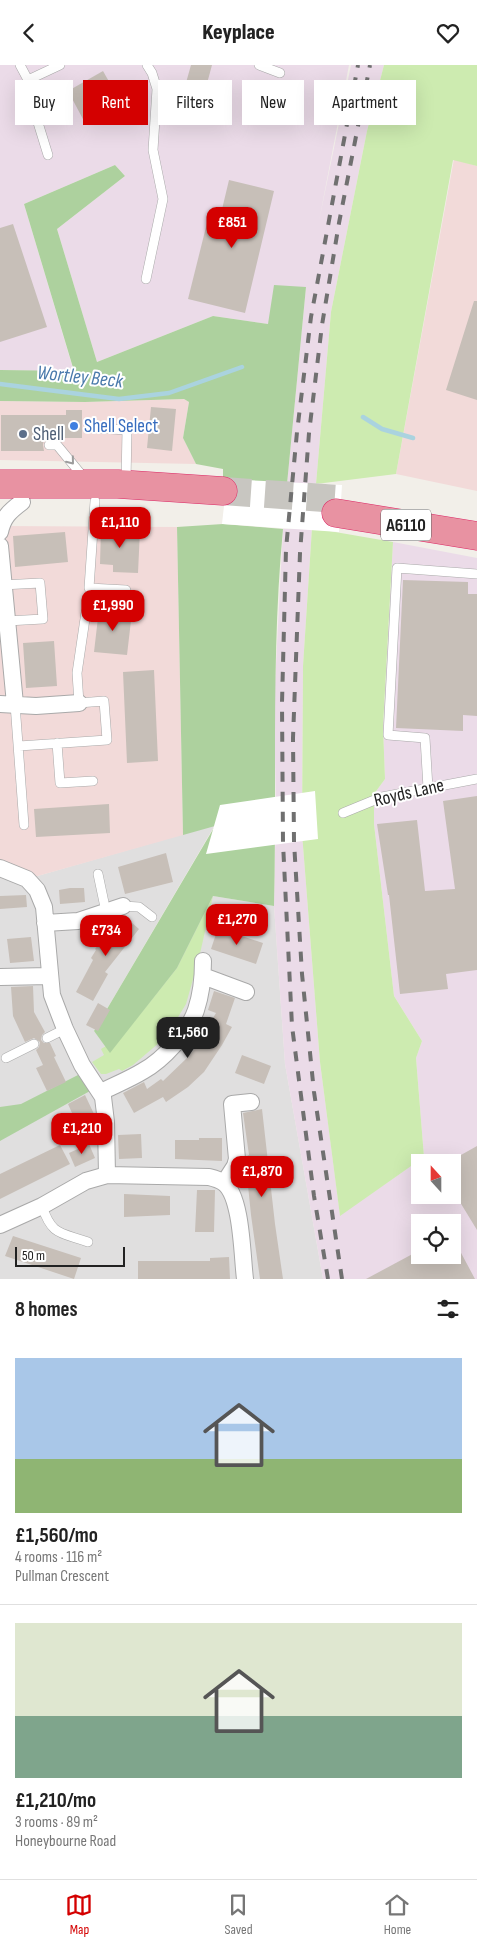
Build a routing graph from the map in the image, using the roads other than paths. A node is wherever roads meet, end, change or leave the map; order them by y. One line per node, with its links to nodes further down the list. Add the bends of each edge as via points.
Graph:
1 (20, 65): 6 (lane)
2 (60, 65): 6 (lane)
3 (147, 65): 9 (lane, via 157,89 153,150 163,199)
4 (259, 65): 5 (lane)
5 (280, 73)
6 (28, 80)
7 (39, 125): 8 (lane)
8 (48, 155)
9 (146, 279)
10 (94, 428): 13 (lane, via 127,430)
11 (49, 445): 14 (lane, one-way to 14, via 57,445)
12 (0, 484): 14 (highway)
13 (126, 485): 14 (highway); 14 (highway, via 222,498)
14 (92, 492): 15 (highway); 22 (lane, via 89,587)
15 (11, 501): 17 (street)
16 (477, 519): 18 (highway, A6110, via 430,510 337,506)
17 (0, 532)
18 (477, 536)
19 (0, 547): 21 (street)
20 (477, 574): 32 (lane, via 398,568 388,735 425,738)
21 (2, 585): 24 (street); 24 (lane, via 40,583 42,619)
22 (126, 590)
23 (86, 612): 26 (lane, via 77,673)
24 (5, 626): 25 (street)
25 (5, 668): 27 (street)
26 (79, 703): 27 (street); 28 (lane, via 104,701 106,740)
27 (7, 704): 29 (lane)
28 (57, 743): 29 (lane); 31 (lane, via 60,783)
29 (19, 746): 34 (lane)
30 (477, 779): 32 (lane, Royds Lane)
31 (93, 781)
32 (428, 788): 33 (lane, Royds Lane, via 382,797)
33 (343, 813)
34 (24, 825)
35 (0, 868): 40 (street, via 27,879 37,890 44,907)
36 (98, 874): 38 (lane)
37 (122, 906): 38 (street); 39 (lane, via 139,907)
38 (106, 912): 40 (street, via 78,921)
39 (152, 917)
40 (45, 923): 41 (street)
41 (49, 976): 42 (street); 44 (street, via 52,995)
42 (0, 977)
43 (246, 992): 48 (street, via 203,968 196,1012 180,1038 143,1071)
44 (65, 1029): 45 (lane); 48 (street, via 82,1065)
45 (47, 1038)
46 (34, 1044): 47 (lane)
47 (6, 1058)
48 (101, 1092): 50 (street, via 106,1123)
49 (251, 1102): 51 (street, via 232,1104 237,1159)
50 (106, 1175): 51 (street, via 209,1177); 52 (street, via 86,1181)
51 (224, 1183): 55 (street, via 232,1194 237,1212)
52 (42, 1206): 53 (street); 54 (lane, via 53,1230)
53 (0, 1225)
54 (88, 1242)
55 (245, 1279)

